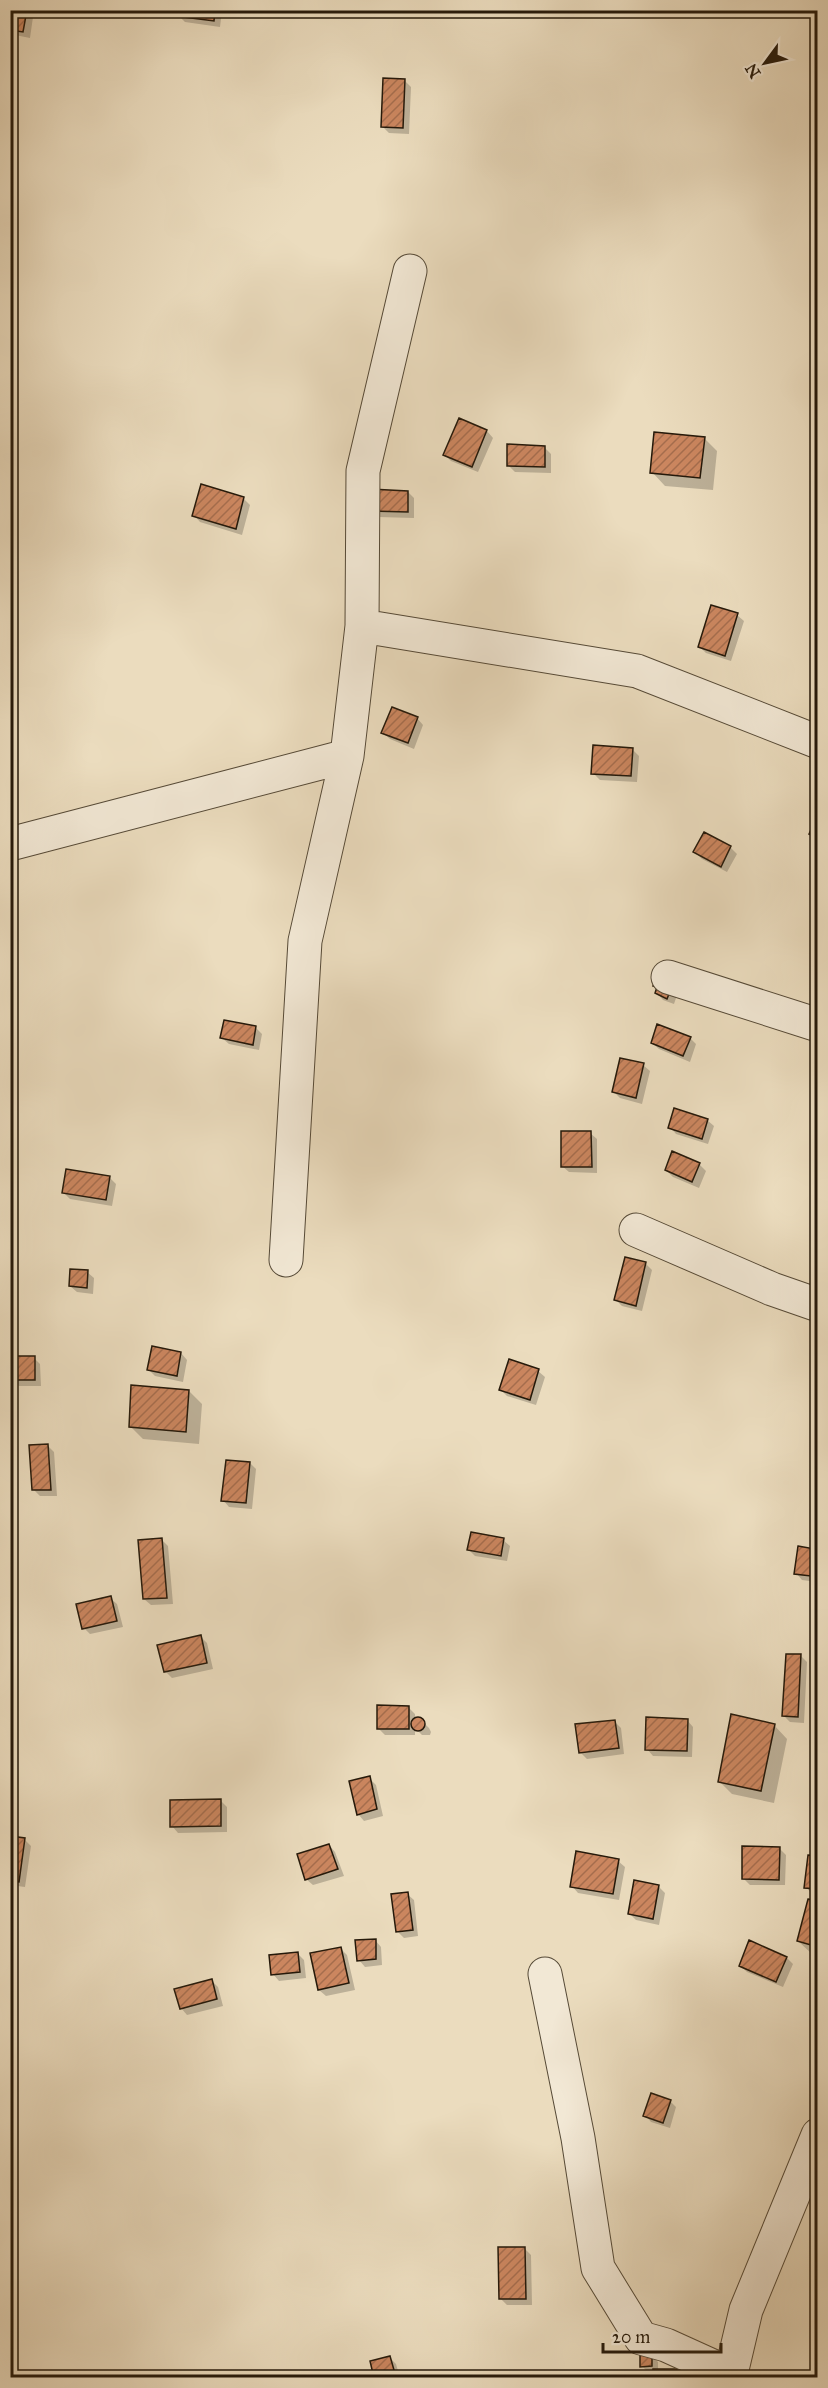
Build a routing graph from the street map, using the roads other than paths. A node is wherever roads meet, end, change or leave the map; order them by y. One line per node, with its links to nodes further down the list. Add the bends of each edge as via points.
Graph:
1 (410, 271): 2 (street, via 363,471)
2 (362, 626): 3 (street, via 637,671); 4 (street)
3 (818, 742)
4 (347, 756): 5 (street); 9 (street, via 305,941)
5 (10, 844)
6 (668, 977): 7 (street)
7 (818, 1025)
8 (636, 1230): 10 (street)
9 (286, 1260)
10 (818, 1305)
11 (545, 1974): 13 (street, via 578,2138 598,2268 641,2338 666,2344)
12 (818, 2135): 13 (street, via 746,2310)
13 (730, 2376)

